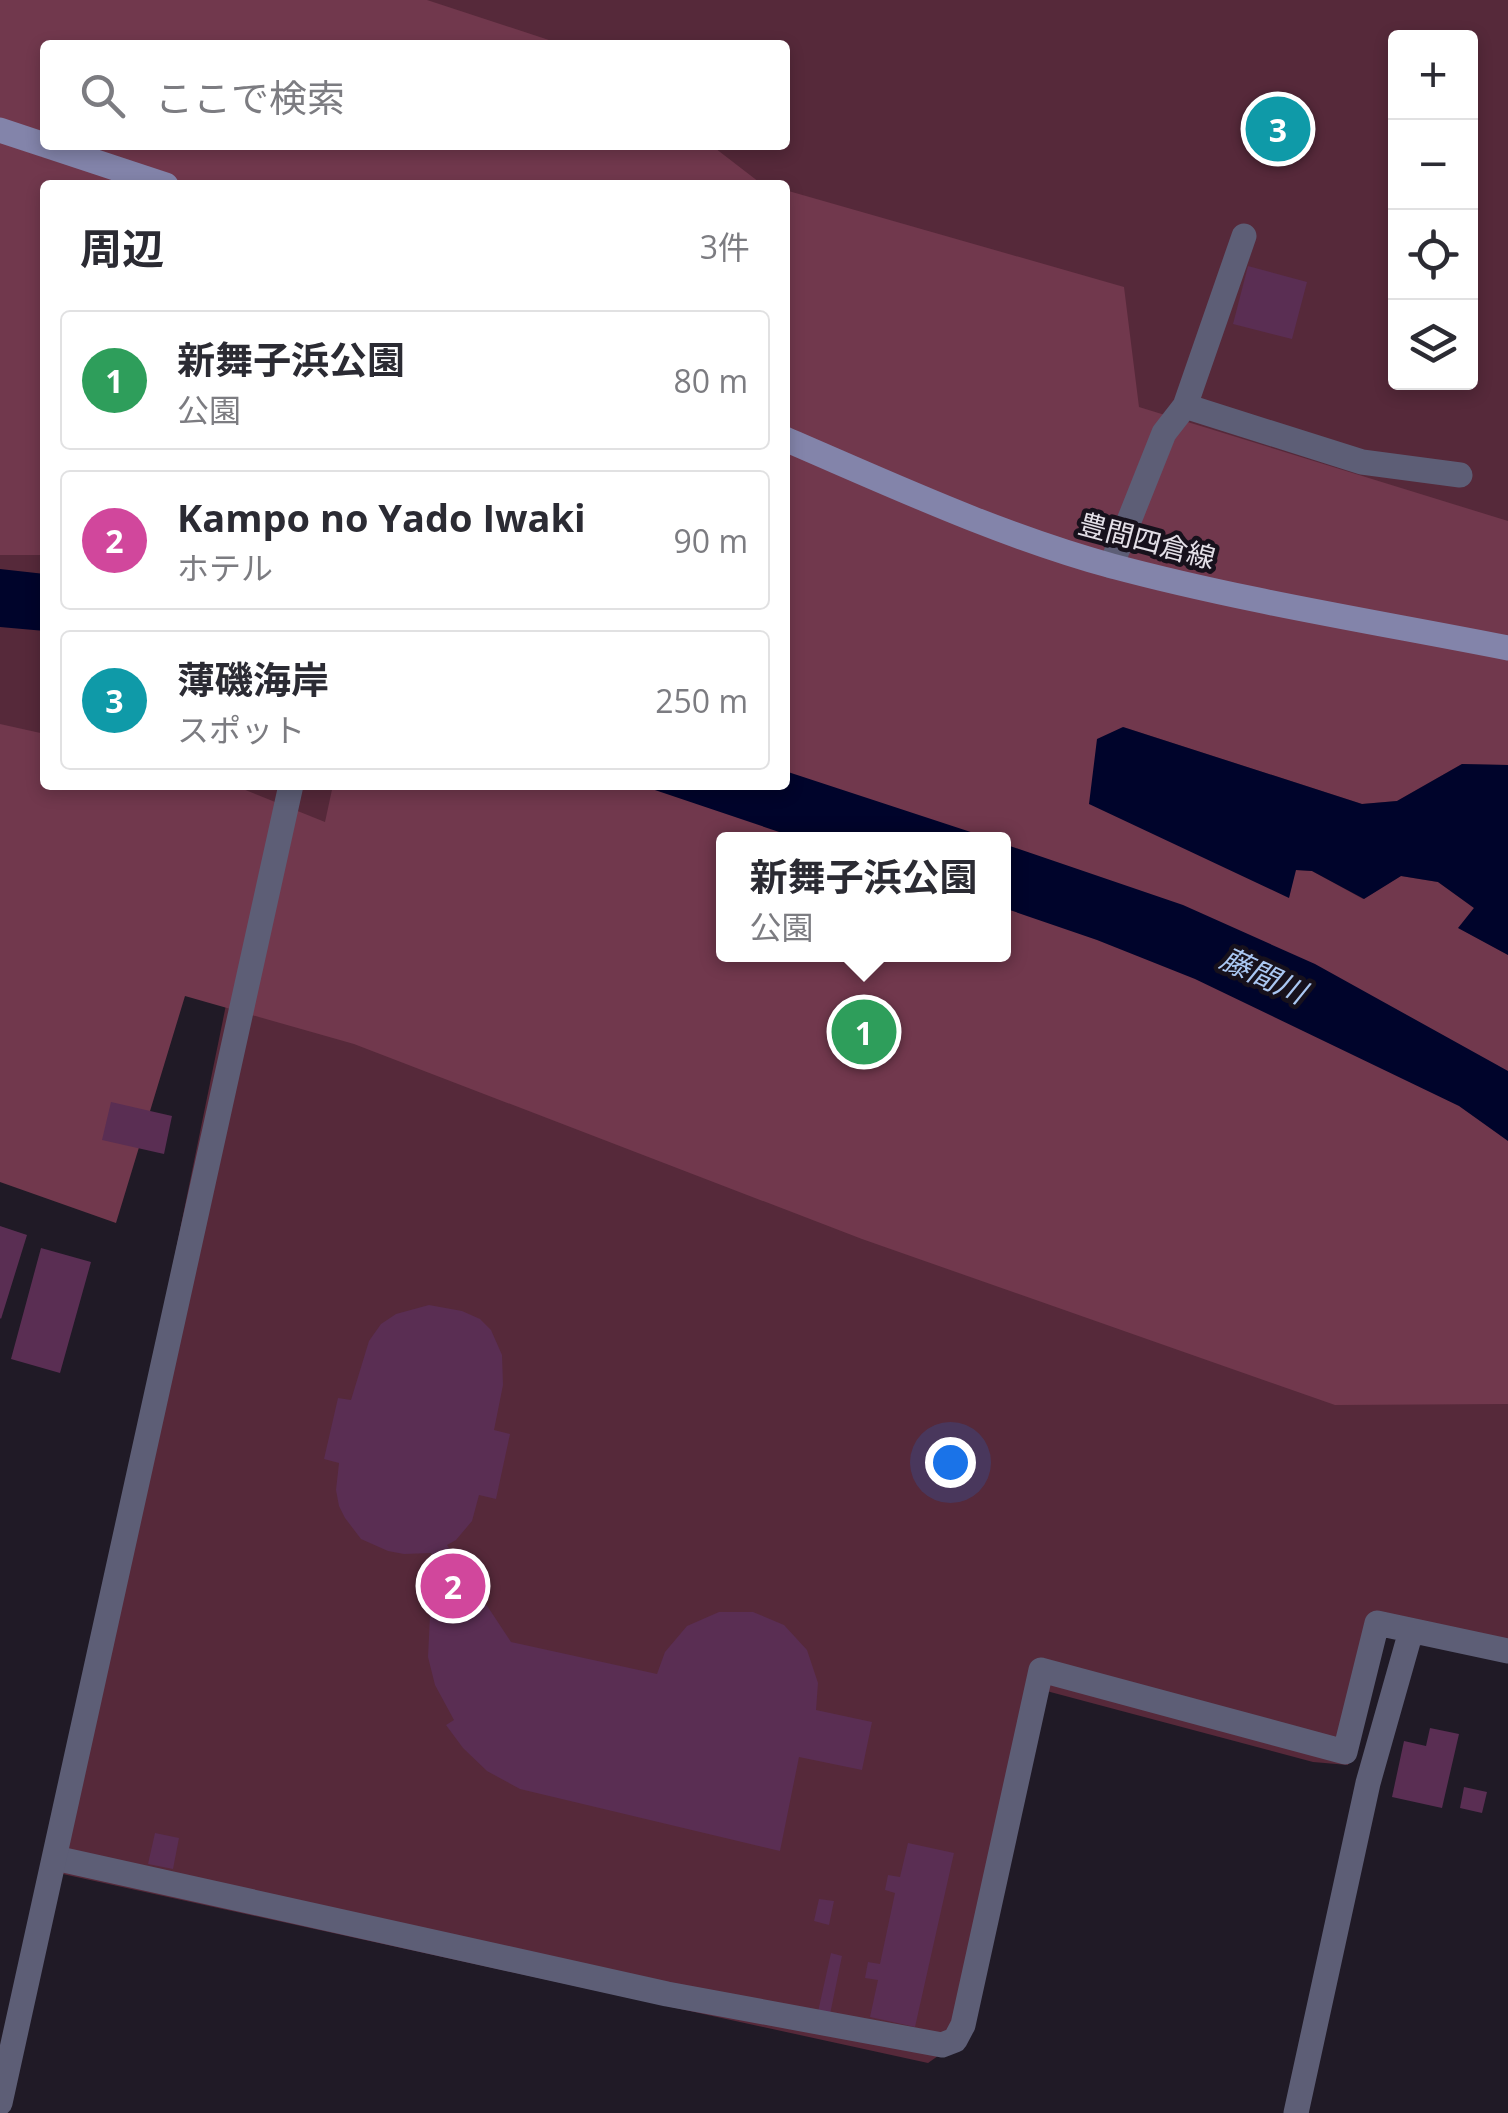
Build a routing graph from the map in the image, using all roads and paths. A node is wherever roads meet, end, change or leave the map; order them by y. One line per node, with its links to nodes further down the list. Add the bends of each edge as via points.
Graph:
1 (0, 130): 2 (main road)
2 (40, 143)
3 (60, 150): 4 (main road)
4 (151, 180)
5 (1244, 236): 6 (street)
6 (1185, 406): 8 (street, via 1362,462); 9 (street, via 1164,433)
7 (790, 441): 9 (main road, 豊間四倉線, via 968,517)
8 (1460, 474)
9 (1111, 566): 10 (main road, 豊間四倉線, via 1264,603)
10 (1508, 648)
11 (290, 790): 16 (street)
12 (1412, 1630): 13 (street); 14 (street, via 1377,1623); 15 (street)
13 (1508, 1651)
14 (1345, 1752): 15 (street); 16 (street, via 1042,1670 963,2025 942,2046 667,1994)
15 (1368, 1784): 18 (street)
16 (55, 1858): 17 (street)
17 (0, 2103)
18 (1296, 2113)

